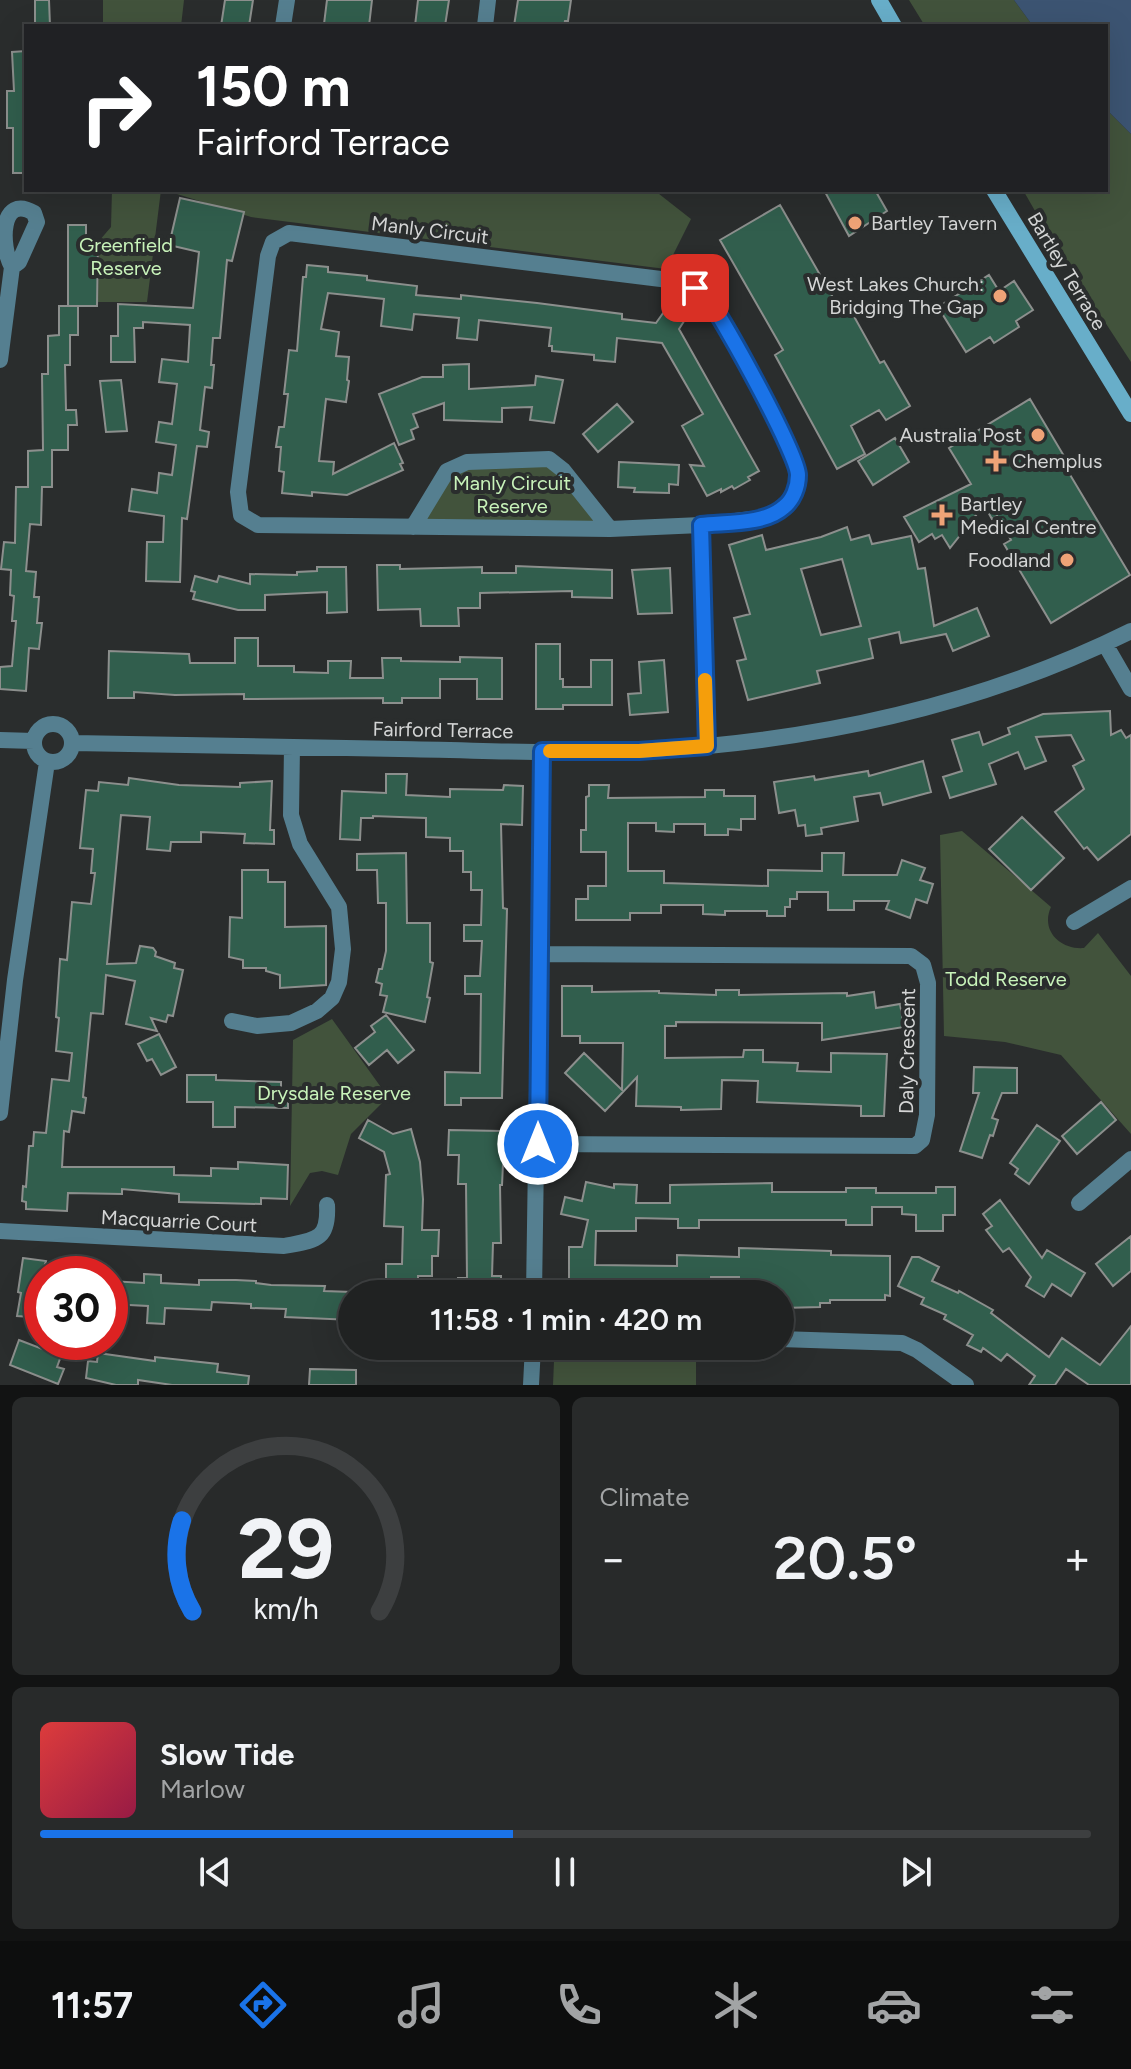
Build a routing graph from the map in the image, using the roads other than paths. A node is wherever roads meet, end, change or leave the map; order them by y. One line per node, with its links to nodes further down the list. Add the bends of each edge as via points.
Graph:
1 (287, 0): 4 (street)
2 (488, 0): 5 (street)
3 (879, 0): 6 (street)
4 (283, 24)
5 (485, 24)
6 (893, 24)
7 (995, 192): 10 (street, Bartley Terrace)
8 (12, 267): 9 (street)
9 (0, 360)
10 (1131, 414)
11 (701, 525): 12 (street, Manly Circuit, via 769,517 795,492 798,474 746,365 709,301 695,288 677,281 289,233 273,242 268,256 238,492 241,515 258,525); 13 (street, Manly Circuit); 20 (street)
12 (413, 527): 13 (street, Manly Circuit); 13 (street, via 447,471 467,462 549,459)
13 (610, 529)
14 (1131, 631): 15 (street, Fairford Terrace)
15 (1105, 644): 16 (street); 20 (street, Fairford Terrace, via 980,692 865,723)
16 (1131, 689)
17 (0, 740): 18 (street)
18 (34, 741): 19 (street, via 40,729 54,723 66,728); 23 (street)
19 (73, 743): 21 (street, Fairford Terrace); 23 (street, via 64,759)
20 (707, 746): 22 (street, Fairford Terrace)
21 (292, 747): 22 (street, Fairford Terrace); 28 (street, via 291,815 300,844 339,907 339,982 332,998 317,1011 291,1023 257,1026)
22 (542, 751): 26 (street)
23 (47, 762): 27 (street)
24 (1131, 888): 25 (street)
25 (1074, 922)
26 (538, 954): 30 (street); 30 (street, Daly Crescent, via 911,956 923,965 928,983 927,1115 922,1140 915,1146)
27 (8, 979): 29 (street)
28 (232, 1021)
29 (0, 1113)
30 (538, 1144): 35 (street)
31 (1131, 1159): 32 (street)
32 (1079, 1203)
33 (327, 1205): 34 (street, Macquarrie Court, via 323,1234 284,1246)
34 (0, 1231)
35 (534, 1280)
36 (794, 1339): 39 (street, via 902,1343)
37 (532, 1360): 38 (street)
38 (531, 1385)
39 (966, 1385)

